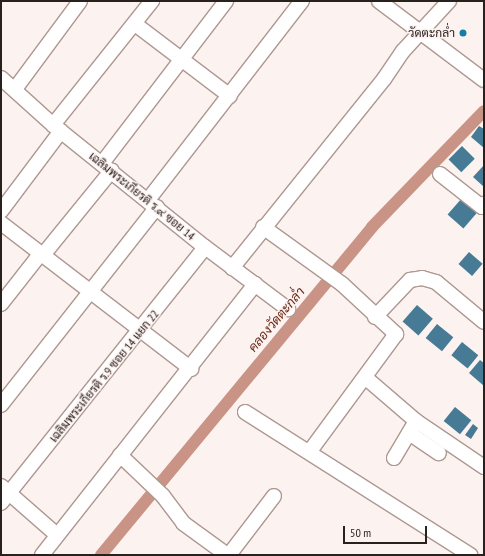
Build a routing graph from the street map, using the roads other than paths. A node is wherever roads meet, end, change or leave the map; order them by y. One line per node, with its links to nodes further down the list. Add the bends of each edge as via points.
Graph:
1 (80, 1): 12 (street)
2 (152, 1): 7 (street)
3 (226, 1): 9 (street)
4 (302, 1): 13 (street)
5 (379, 1): 8 (street)
6 (449, 1): 8 (street)
7 (135, 24): 9 (street); 14 (street)
8 (420, 32): 11 (street); 21 (street)
9 (183, 61): 13 (street); 15 (street)
10 (2, 80): 12 (street, เฉลิมพระเกียรติ ร.๙ ซอย 14)
11 (484, 80)
12 (14, 88): 14 (street, เฉลิมพระเกียรติ ร.๙ ซอย 14)
13 (230, 96): 17 (street)
14 (57, 128): 15 (street, เฉลิมพระเกียรติ ร.๙ ซอย 14); 19 (street)
15 (107, 166): 17 (street, เฉลิมพระเกียรติ ร.๙ ซอย 14); 23 (street)
16 (440, 174): 18 (street, via 482,207)
17 (152, 203): 22 (street, เฉลิมพระเกียรติ ร.๙ ซอย 14); 26 (street)
18 (484, 204)
19 (1, 211)
20 (1, 223): 23 (street)
21 (263, 227): 24 (street); 29 (street, via 342,284)
22 (205, 247): 24 (street, เฉลิมพระเกียรติ ร.๙ ซอย 14); 31 (street, เฉลิมพระเกียรติ ร.9 ซอย 14 แยก 22)
23 (42, 254): 26 (street); 27 (street)
24 (232, 268): 25 (street, เฉลิมพระเกียรติ ร.๙ ซอย 14)
25 (255, 284): 28 (street, เฉลิมพระเกียรติ ร.๙ ซอย 14); 32 (street)
26 (91, 292): 31 (street); 34 (street)
27 (1, 304)
28 (288, 309)
29 (375, 317): 30 (street, via 410,280 422,278 436,282); 33 (street, via 396,334)
30 (484, 322)
31 (141, 331): 32 (street); 42 (street, เฉลิมพระเกียรติ ร.9 ซอย 14 แยก 22)
32 (190, 369): 39 (street)
33 (366, 378): 36 (street); 37 (street)
34 (1, 405)
35 (245, 412): 37 (street)
36 (413, 427): 38 (street); 40 (street); 41 (street)
37 (310, 451): 47 (street)
38 (439, 453)
39 (120, 455): 44 (street); 46 (street, via 163,496 183,523)
40 (394, 458)
41 (484, 466)
42 (4, 495): 44 (street)
43 (274, 496): 46 (street)
44 (57, 535): 45 (street)
45 (42, 555)
46 (228, 555)
47 (470, 555)

